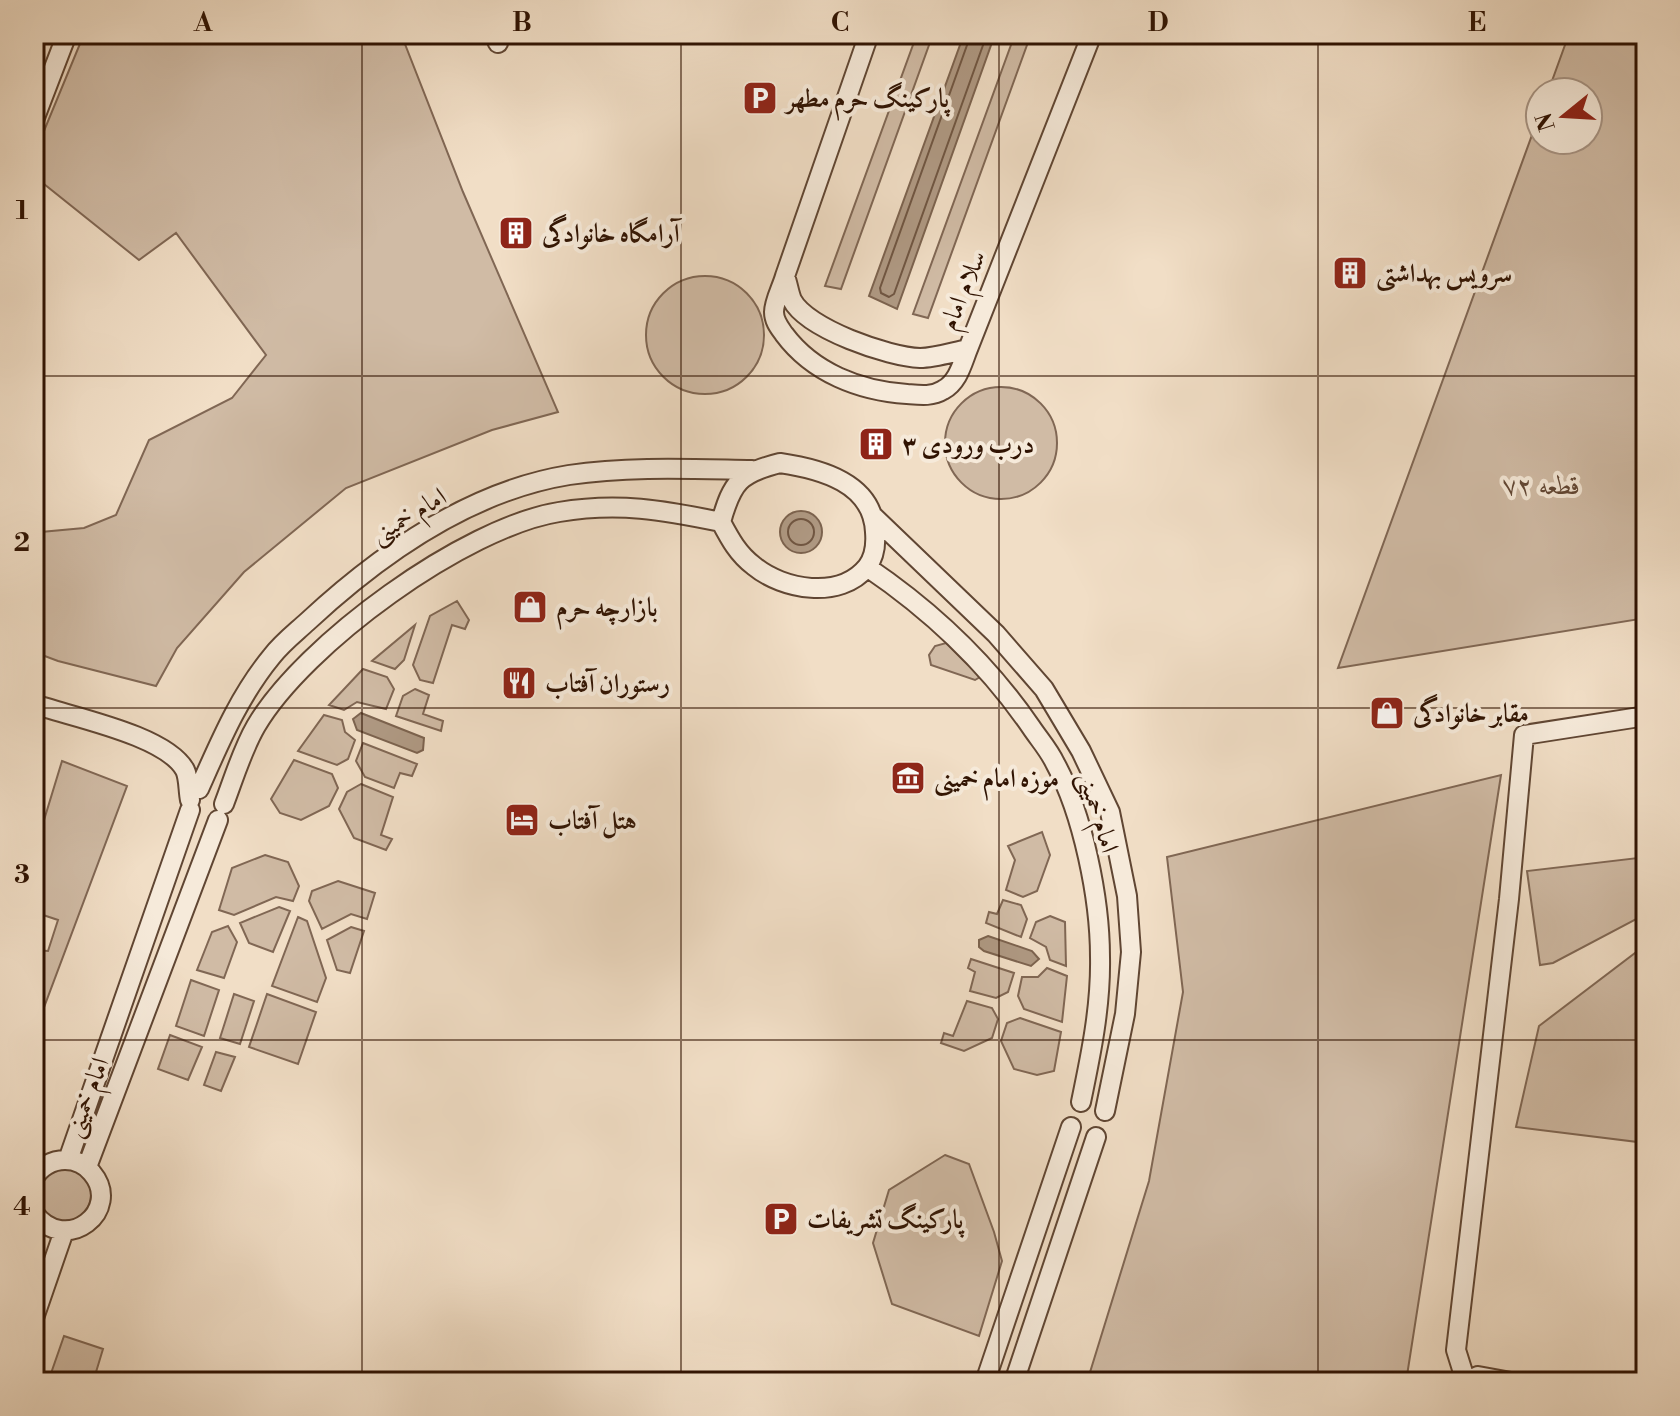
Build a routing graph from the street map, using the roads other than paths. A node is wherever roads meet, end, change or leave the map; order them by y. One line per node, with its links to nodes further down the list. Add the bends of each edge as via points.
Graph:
1 (67, 34): 4 (street)
2 (869, 34): 5 (street)
3 (1092, 34): 6 (street, سلام امام)
4 (34, 120)
5 (785, 276): 6 (street, سلام امام, via 793,303 848,339 921,358); 6 (street, via 774,311 776,324 793,346 850,384 929,396 956,380)
6 (968, 349)
7 (752, 470): 8 (street, via 780,463 825,472 856,490); 9 (street, via 729,495); 13 (street, امام خمینی, via 667,468 569,476 507,492 445,520 385,557 273,654 229,719)
8 (874, 517): 10 (street, via 876,545); 16 (street, امام خمینی, via 996,634 1044,689 1110,812 1127,896 1131,952 1125,1014)
9 (721, 522): 10 (street, via 734,547 753,566 798,587 844,584); 14 (street, امام خمینی, via 621,506 556,512 502,530 453,555 390,593 304,667 256,726)
10 (867, 567): 15 (street, امام خمینی, via 946,626 1007,692 1056,763 1079,821 1100,956 1095,1034)
11 (34, 704): 13 (street, via 168,751 186,771)
12 (1646, 716): 27 (street, via 1524,735 1456,1350)
13 (193, 800): 14 (street, via 216,791); 14 (street, via 191,816 201,823); 19 (street, امام خمینی)
14 (221, 812): 20 (street, امام خمینی)
15 (1081, 1102): 16 (street, via 1092,1101); 17 (street, via 1070,1115)
16 (1105, 1111): 18 (street, via 1106,1126)
17 (1071, 1127): 18 (street, via 1084,1138); 25 (street)
18 (1096, 1137): 26 (street)
19 (68, 1160): 20 (street); 21 (street, via 46,1165)
20 (87, 1167): 23 (street, via 99,1185 98,1207 85,1225)
21 (34, 1178)
22 (34, 1216): 23 (street)
23 (64, 1231): 24 (street)
24 (34, 1318)
25 (985, 1382)
26 (1014, 1382)
27 (1467, 1382): 28 (street, via 1478,1376)
28 (1511, 1382)

